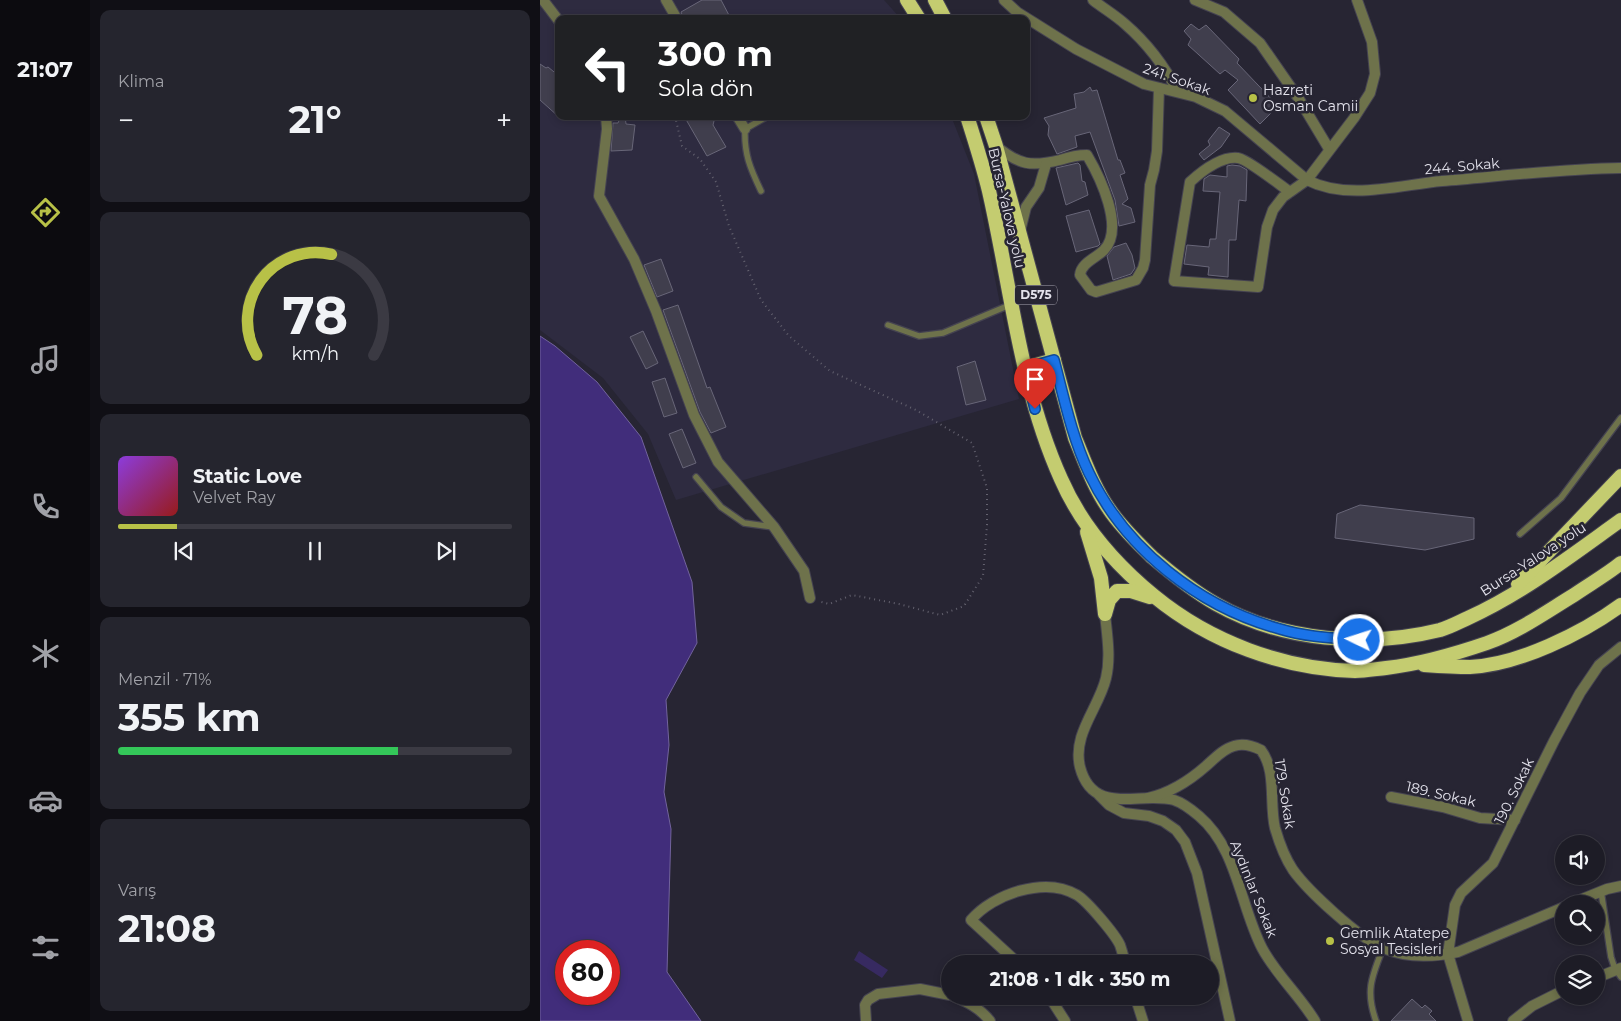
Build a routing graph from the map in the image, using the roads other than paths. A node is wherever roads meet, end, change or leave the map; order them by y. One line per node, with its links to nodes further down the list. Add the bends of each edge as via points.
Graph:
1 (543, 0): 13 (street)
2 (666, 0): 9 (street)
3 (907, 0): 10 (highway)
4 (935, 0): 11 (highway)
5 (1004, 0): 12 (street, 241. Sokak)
6 (1093, 0): 16 (street, via 1143,41)
7 (1195, 0): 24 (street, via 1224,12 1260,42 1300,99)
8 (1358, 0): 24 (street, via 1372,42 1375,74 1370,93)
9 (671, 15)
10 (916, 15)
11 (943, 15)
12 (1023, 15)
13 (555, 16)
14 (1030, 20): 15 (street, 241. Sokak, via 1076,49 1144,84)
15 (1159, 88): 16 (street, 241. Sokak); 25 (street, via 1157,151 1149,190 1145,260 1136,280 1096,292 1082,279 1082,267 1109,244 1110,210 1097,171 1087,155)
16 (1178, 92): 27 (street, 241. Sokak, via 1225,111)
17 (606, 120): 40 (street, via 599,196 634,258 694,415 718,462)
18 (739, 120): 22 (street)
19 (761, 120): 22 (lane)
20 (968, 120): 31 (highway, Bursa-Yalova yolu / D575, via 989,190)
21 (987, 120): 23 (highway, Bursa-Yalova yolu / D575)
22 (745, 129): 28 (lane, via 749,167)
23 (996, 146): 25 (street, via 1023,163); 30 (highway, Bursa-Yalova yolu / D575)
24 (1329, 149): 27 (street)
25 (1046, 164): 30 (street, via 1039,188 1026,207)
26 (1621, 168): 27 (street, 244. Sokak, via 1439,181 1364,190 1339,190)
27 (1307, 180): 29 (street)
28 (761, 191)
29 (1290, 192): 29 (street, via 1240,158 1217,163 1198,175 1190,182 1174,281 1258,287 1270,218 1278,202)
30 (1019, 232): 33 (highway, Bursa-Yalova yolu / D575)
31 (1012, 304): 32 (lane, via 943,333 919,336); 34 (highway, Bursa-Yalova yolu / D575)
32 (888, 325)
33 (1054, 360): 34 (highway); 45 (highway, Bursa-Yalova yolu / D575, via 1075,438 1108,509 1135,541 1162,565 1217,605 1282,630 1359,640 1442,630)
34 (1025, 368): 38 (highway, Bursa-Yalova yolu / D575, via 1048,449 1061,481)
35 (1621, 418): 41 (lane, via 1561,498)
36 (1621, 476): 45 (highway)
37 (696, 477): 40 (lane, via 721,507 744,523)
38 (1084, 520): 44 (highway, Bursa-Yalova yolu / D575, via 1119,565); 47 (highway, via 1101,578)
39 (1621, 520): 45 (highway, Bursa-Yalova yolu / D575)
40 (774, 527): 43 (street, via 804,571)
41 (1520, 534)
42 (1621, 562): 49 (highway, Bursa-Yalova yolu / D575, via 1537,618 1488,642)
43 (810, 598)
44 (1158, 600): 47 (highway, via 1131,591 1117,591 1109,600); 49 (highway, Bursa-Yalova yolu / D575, via 1230,644 1296,664 1356,671)
45 (1502, 601)
46 (1621, 605): 49 (highway, via 1545,647 1510,659 1471,667)
47 (1105, 614): 50 (street, via 1108,670 1085,724 1079,752 1082,774)
48 (1621, 647): 53 (street, 190. Sokak, via 1599,665 1580,693)
49 (1411, 665)
50 (1094, 791): 52 (street, Aydınlar Sokak, via 1118,800); 73 (street, via 1116,810 1163,821 1185,842 1197,873)
51 (1391, 797): 53 (street, 189. Sokak, via 1480,818)
52 (1148, 798): 58 (street, 179. Sokak, via 1184,783 1235,746 1248,745 1261,750 1268,765 1275,827 1293,870 1355,929); 74 (street, Aydınlar Sokak, via 1183,804 1212,828 1226,852 1262,946)
53 (1515, 820): 59 (street, 190. Sokak, via 1492,863 1461,893 1455,906)
54 (1621, 886): 55 (street)
55 (1602, 891): 56 (street); 62 (lane, via 1611,957)
56 (1592, 895)
57 (1555, 911): 59 (street, 179. Sokak)
58 (1383, 948): 59 (street, 179. Sokak, via 1417,955); 75 (lane, via 1370,987)
59 (1448, 954): 76 (street)
60 (1009, 955): 61 (street, via 971,920 979,910 1003,896 1042,887 1077,896 1115,936)
61 (1122, 955)
62 (1619, 972): 63 (street)
63 (1605, 976)
64 (941, 994): 69 (street, via 920,989 878,994 865,1005)
65 (1555, 994): 77 (street)
66 (972, 1005): 70 (street)
67 (1055, 1005): 71 (street)
68 (1138, 1005): 72 (street)
69 (866, 1021)
70 (990, 1021)
71 (1065, 1021)
72 (1143, 1021)
73 (1230, 1021)
74 (1315, 1021)
75 (1376, 1021)
76 (1468, 1021)
77 (1512, 1021)

